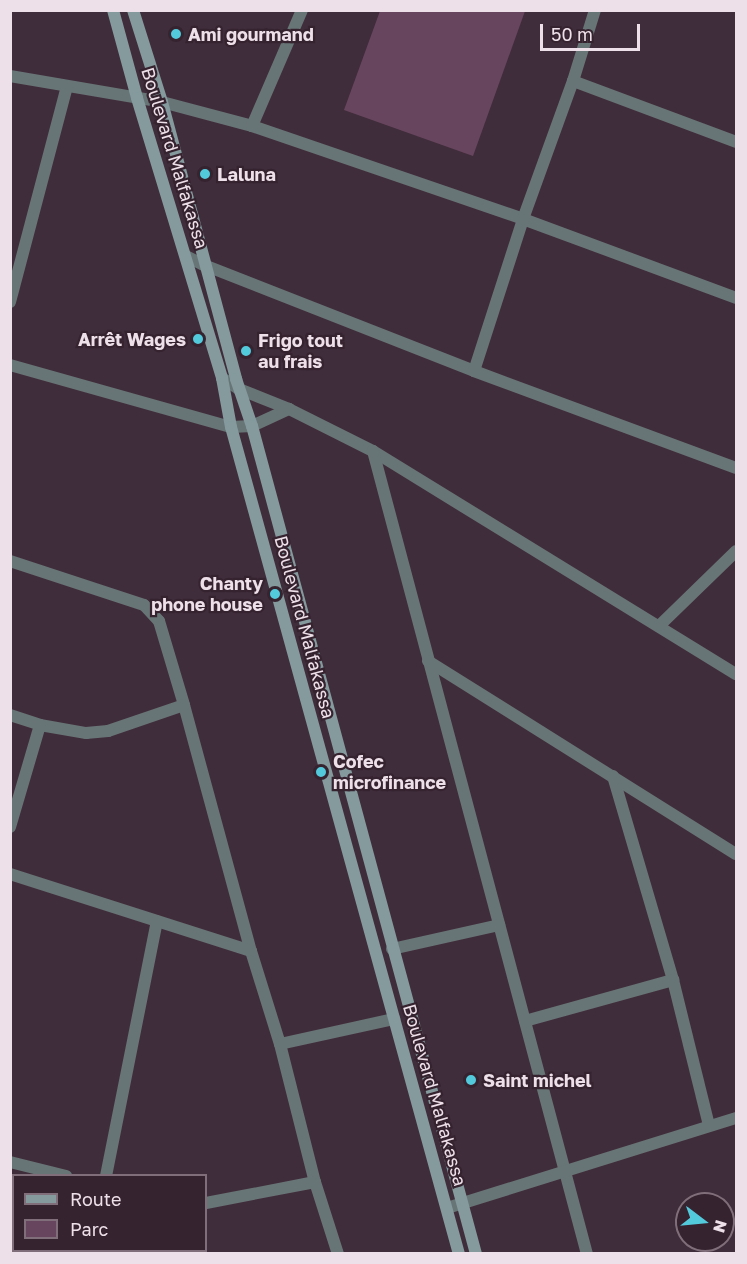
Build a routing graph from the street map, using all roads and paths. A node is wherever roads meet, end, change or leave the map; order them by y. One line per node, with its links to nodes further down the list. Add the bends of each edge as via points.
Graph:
1 (113, 10): 8 (main road, Boulevard Malfakassa)
2 (133, 10): 9 (main road, Boulevard Malfakassa)
3 (302, 10): 10 (street)
4 (595, 10): 6 (street)
5 (10, 76): 7 (street)
6 (573, 81): 11 (street); 12 (street)
7 (67, 86): 8 (street); 16 (street)
8 (137, 98): 9 (street); 13 (main road, Boulevard Malfakassa)
9 (162, 102): 10 (street); 14 (main road, Boulevard Malfakassa)
10 (252, 126): 12 (street)
11 (736, 142)
12 (523, 219): 15 (street); 18 (street)
13 (186, 256): 14 (street); 19 (main road, Boulevard Malfakassa)
14 (204, 266): 18 (street); 20 (main road, Boulevard Malfakassa)
15 (736, 298)
16 (10, 302)
17 (10, 365): 23 (street)
18 (474, 370): 25 (street)
19 (222, 378): 20 (street); 23 (main road, Boulevard Malfakassa)
20 (239, 389): 21 (street); 22 (main road, Boulevard Malfakassa)
21 (289, 409): 22 (street); 24 (street)
22 (252, 426): 23 (street); 40 (main road, Boulevard Malfakassa)
23 (231, 427): 43 (main road, Boulevard Malfakassa)
24 (373, 452): 28 (street); 29 (street)
25 (736, 468)
26 (736, 551): 28 (street)
27 (10, 561): 31 (street, via 133,601 152,612 159,621)
28 (660, 625): 30 (street)
29 (428, 661): 34 (street); 39 (street)
30 (736, 674)
31 (184, 705): 33 (street, via 108,731 86,733); 41 (street)
32 (10, 715): 33 (street)
33 (40, 725): 35 (street)
34 (613, 776): 36 (street); 42 (street)
35 (10, 827)
36 (736, 854)
37 (10, 874): 38 (street)
38 (157, 921): 41 (street); 51 (street)
39 (499, 925): 40 (street); 44 (street)
40 (392, 949): 54 (main road, Boulevard Malfakassa)
41 (251, 951): 45 (street)
42 (673, 980): 44 (street); 47 (street)
43 (394, 1019): 45 (street); 55 (main road, Boulevard Malfakassa)
44 (525, 1021): 49 (street)
45 (280, 1044): 52 (street)
46 (736, 1118): 47 (street)
47 (709, 1125): 49 (street)
48 (10, 1162): 50 (street)
49 (565, 1172): 54 (street); 59 (street)
50 (58, 1174)
51 (106, 1174)
52 (315, 1182): 53 (street); 56 (street)
53 (207, 1203)
54 (462, 1203): 55 (street); 58 (main road, Boulevard Malfakassa)
55 (447, 1208): 57 (main road, Boulevard Malfakassa)
56 (338, 1254)
57 (459, 1254)
58 (476, 1254)
59 (587, 1254)

